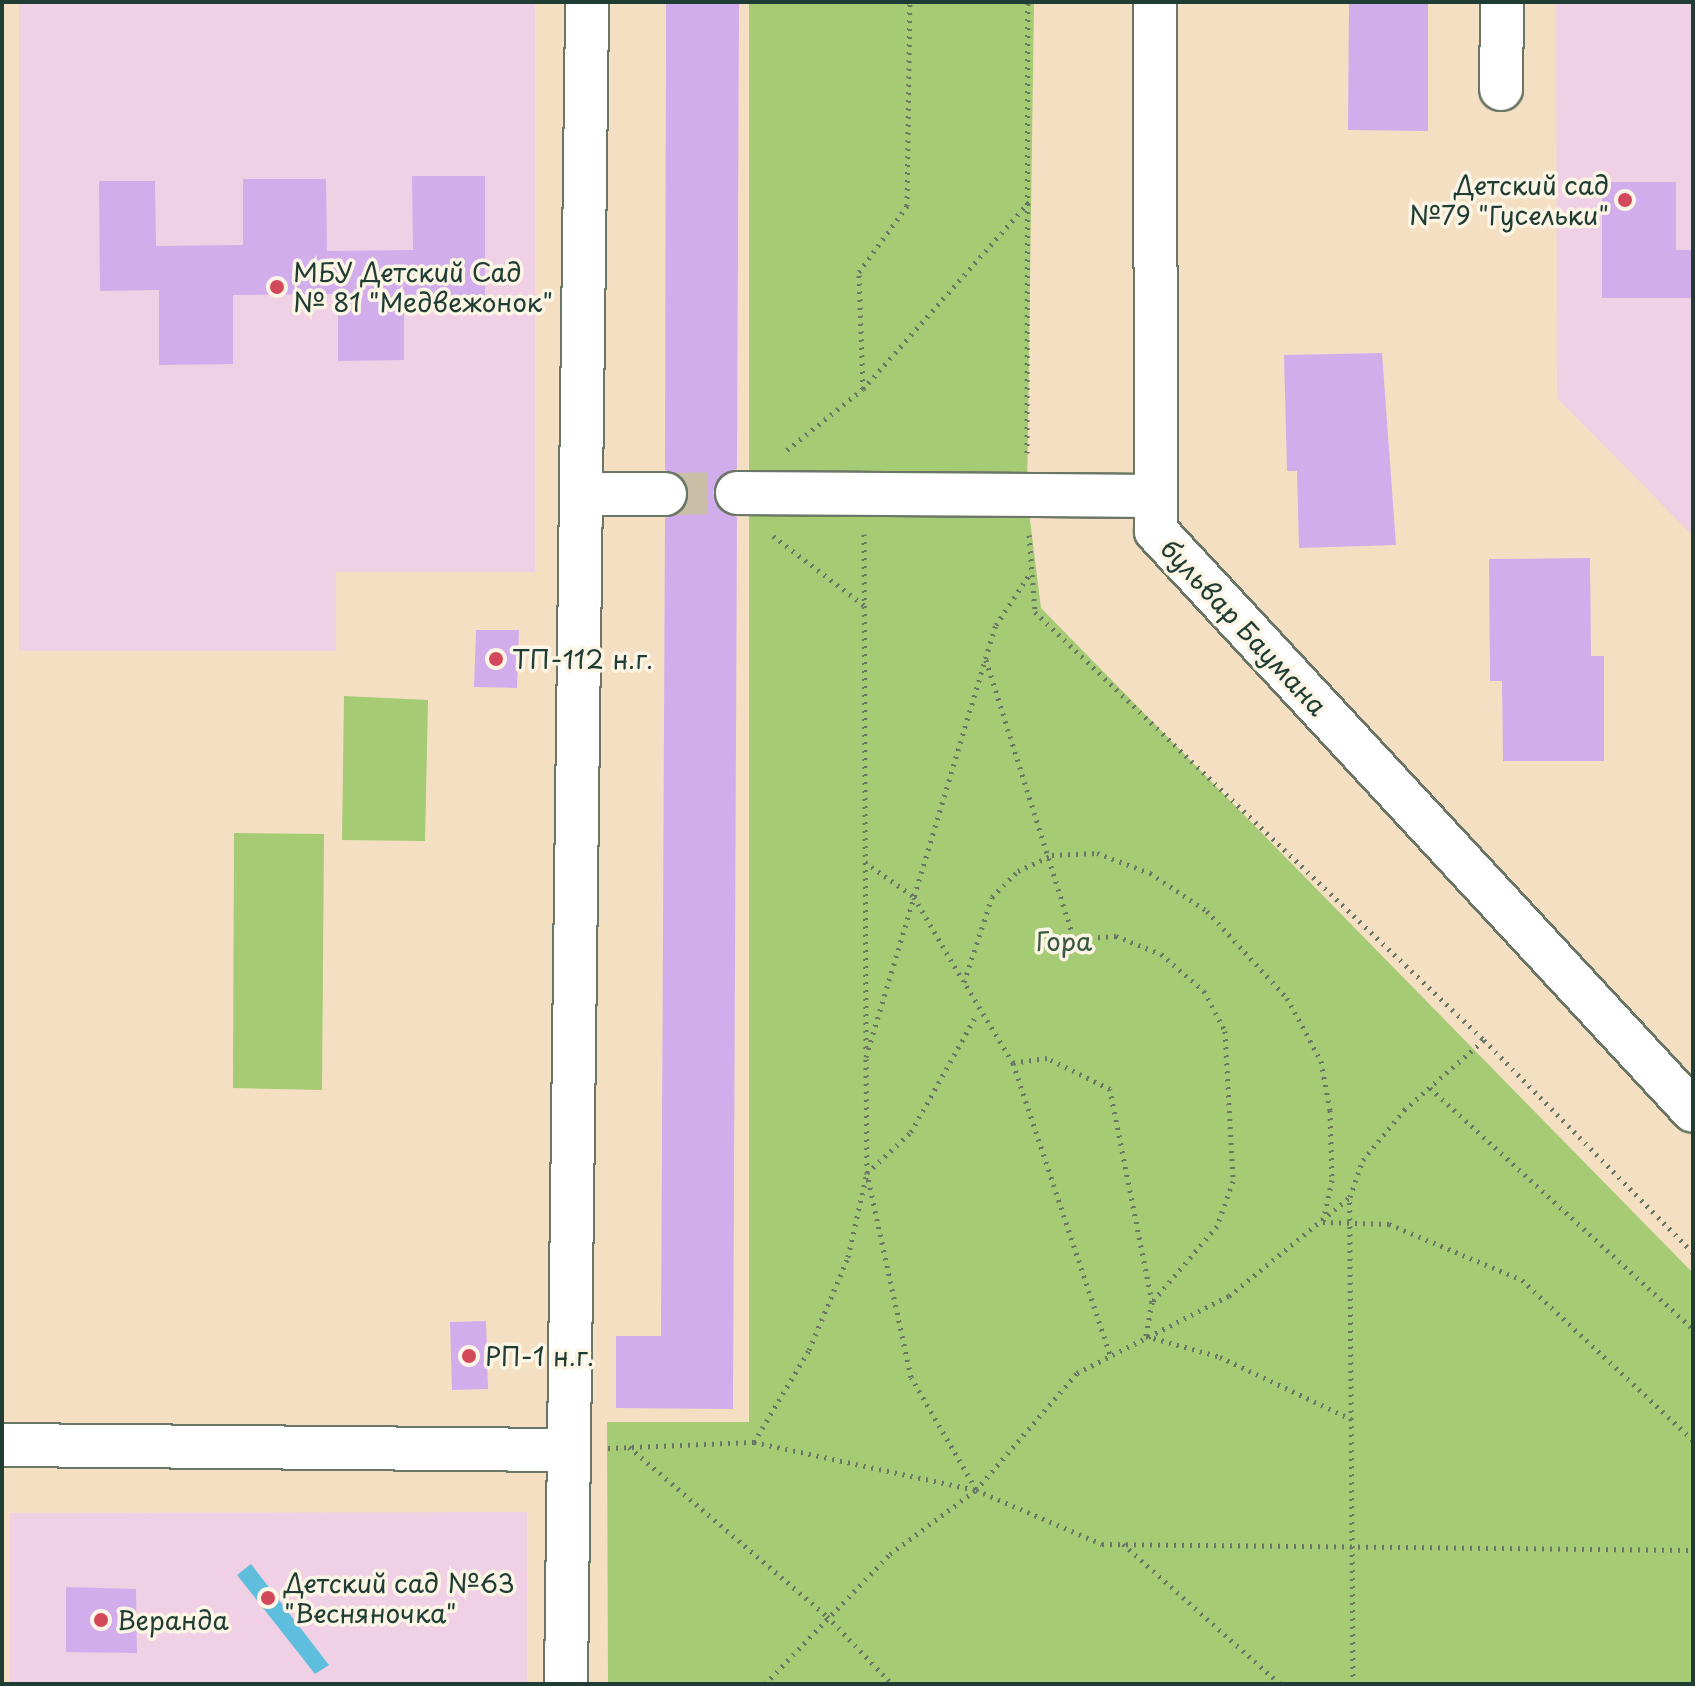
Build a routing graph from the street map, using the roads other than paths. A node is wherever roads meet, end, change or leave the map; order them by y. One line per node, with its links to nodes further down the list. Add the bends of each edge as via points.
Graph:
1 (587, 2): 6 (street)
2 (1155, 2): 8 (street, бульвар Баумана)
3 (1502, 2): 4 (street)
4 (1501, 89)
5 (737, 493): 8 (street)
6 (581, 494): 7 (street); 11 (street)
7 (665, 494)
8 (1151, 496): 9 (street, бульвар Баумана, via 1156,531)
9 (1693, 1111)
10 (2, 1445): 11 (street)
11 (569, 1450): 12 (street)
12 (566, 1682)

